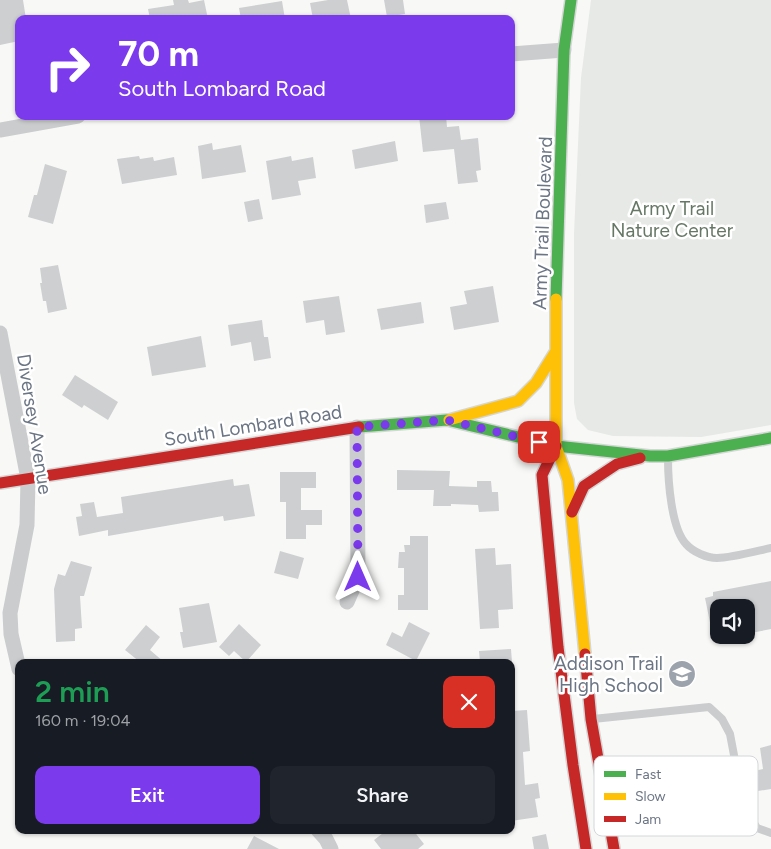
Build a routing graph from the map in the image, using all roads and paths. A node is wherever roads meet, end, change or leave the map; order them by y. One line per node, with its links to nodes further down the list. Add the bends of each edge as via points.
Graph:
1 (571, 0): 2 (main road, Army Trail Boulevard)
2 (564, 50): 3 (street); 7 (main road, Army Trail Boulevard)
3 (515, 54)
4 (56, 120): 5 (street)
5 (0, 130)
6 (0, 333): 14 (street, Diversey Avenue)
7 (556, 350): 8 (main road, via 536,384 518,401); 11 (main road, Army Trail Boulevard)
8 (447, 420): 9 (main road, South Lombard Road); 11 (main road, South Lombard Road)
9 (357, 427): 14 (main road, South Lombard Road); 18 (street, via 358,577)
10 (771, 438): 13 (main road)
11 (556, 446): 12 (main road, South Lombard Road); 16 (main road, via 568,480); 20 (main road, via 542,475 553,598)
12 (650, 456): 13 (main road); 16 (main road, via 617,464 584,486)
13 (668, 456): 17 (lane, via 668,484 677,526 686,544 701,554 717,558)
14 (28, 479): 15 (main road); 19 (street, Diversey Avenue, via 27,525 10,613)
15 (0, 484)
16 (572, 513): 20 (main road)
17 (771, 548)
18 (347, 602)
19 (17, 659)
20 (579, 720): 21 (lane, via 709,707 722,719 730,734); 22 (main road); 28 (main road, via 573,765)
21 (734, 756)
22 (594, 775)
23 (758, 828): 24 (lane)
24 (771, 833)
25 (321, 834): 27 (street)
26 (610, 836): 29 (main road)
27 (331, 849)
28 (586, 849)
29 (614, 849)

